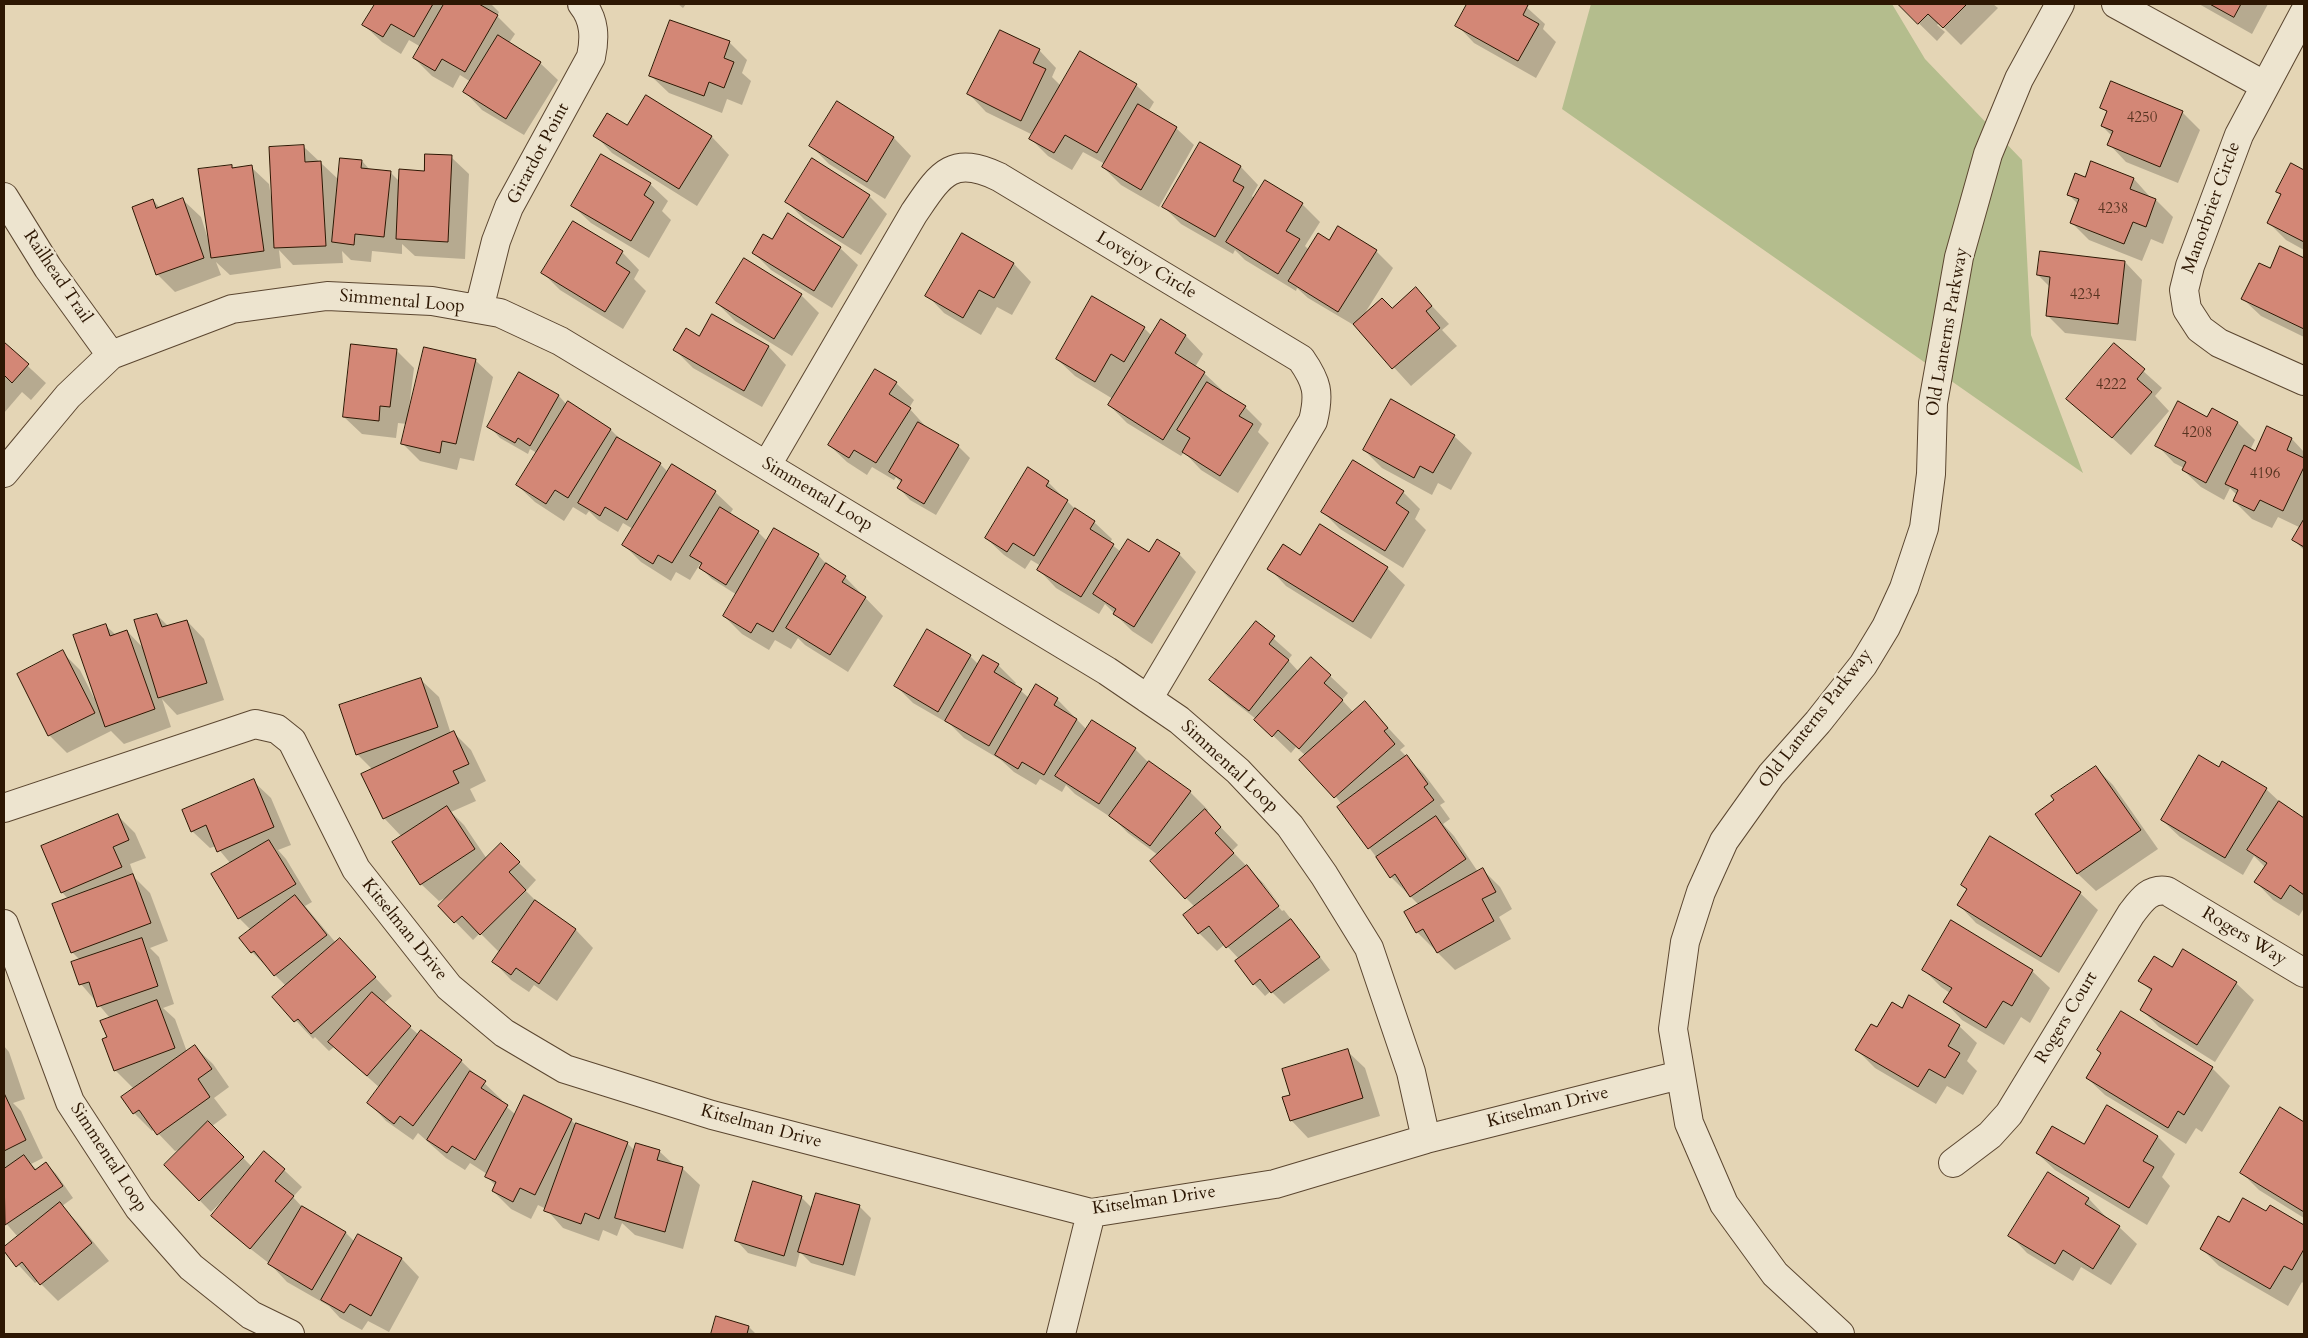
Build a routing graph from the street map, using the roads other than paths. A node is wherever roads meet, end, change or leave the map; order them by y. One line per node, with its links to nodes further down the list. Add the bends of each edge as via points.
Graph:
1 (582, 4): 7 (street, Girardot Point, via 589,13 594,39 591,58 510,207 496,241)
2 (2060, 4): 17 (street, Old Lanterns Parkway, via 2019,79 1988,154 1959,257 1933,403 1931,474 1924,528 1904,588 1863,665 1771,775 1724,841 1701,892 1685,942 1673,1029)
3 (2116, 4): 5 (street)
4 (2304, 13): 5 (street, Manorbrier Circle)
5 (2264, 84): 9 (street, Manorbrier Circle, via 2239,135 2184,290 2187,309 2200,329 2219,343)
6 (4, 198): 8 (street, Railhead Trail, via 48,268)
7 (479, 309): 8 (street, Simmental Loop, via 432,301 327,296 232,309); 10 (street, Simmental Loop, via 500,313 560,341)
8 (111, 355): 11 (street, Simmental Loop, via 68,396)
9 (2304, 381)
10 (766, 465): 12 (street, Simmental Loop); 12 (street, Lovejoy Circle, via 914,213 937,179 958,167 980,168 999,177 1301,359 1314,377 1319,400 1313,422)
11 (4, 473)
12 (1148, 699): 18 (street, Simmental Loop, via 1179,720 1238,771 1290,826 1324,875 1368,948 1411,1072)
13 (4, 808): 20 (street, Kitselman Drive, via 255,724 277,729 292,741 356,869 449,986 519,1042 565,1069 712,1115)
14 (2183, 900): 16 (street, Rogers Way); 19 (street, Rogers Court, via 2160,890 2141,900 2009,1114 1990,1136)
15 (4, 924): 21 (street, Simmental Loop, via 70,1102 139,1208 191,1267 251,1315)
16 (2304, 973)
17 (1680, 1075): 18 (street, Kitselman Drive); 23 (street, Old Lanterns Parkway, via 1688,1124 1724,1204 1775,1274)
18 (1426, 1139): 20 (street, Kitselman Drive, via 1275,1184)
19 (1953, 1163)
20 (1091, 1213): 22 (street)
21 (290, 1334)
22 (1061, 1334)
23 (1840, 1334)

